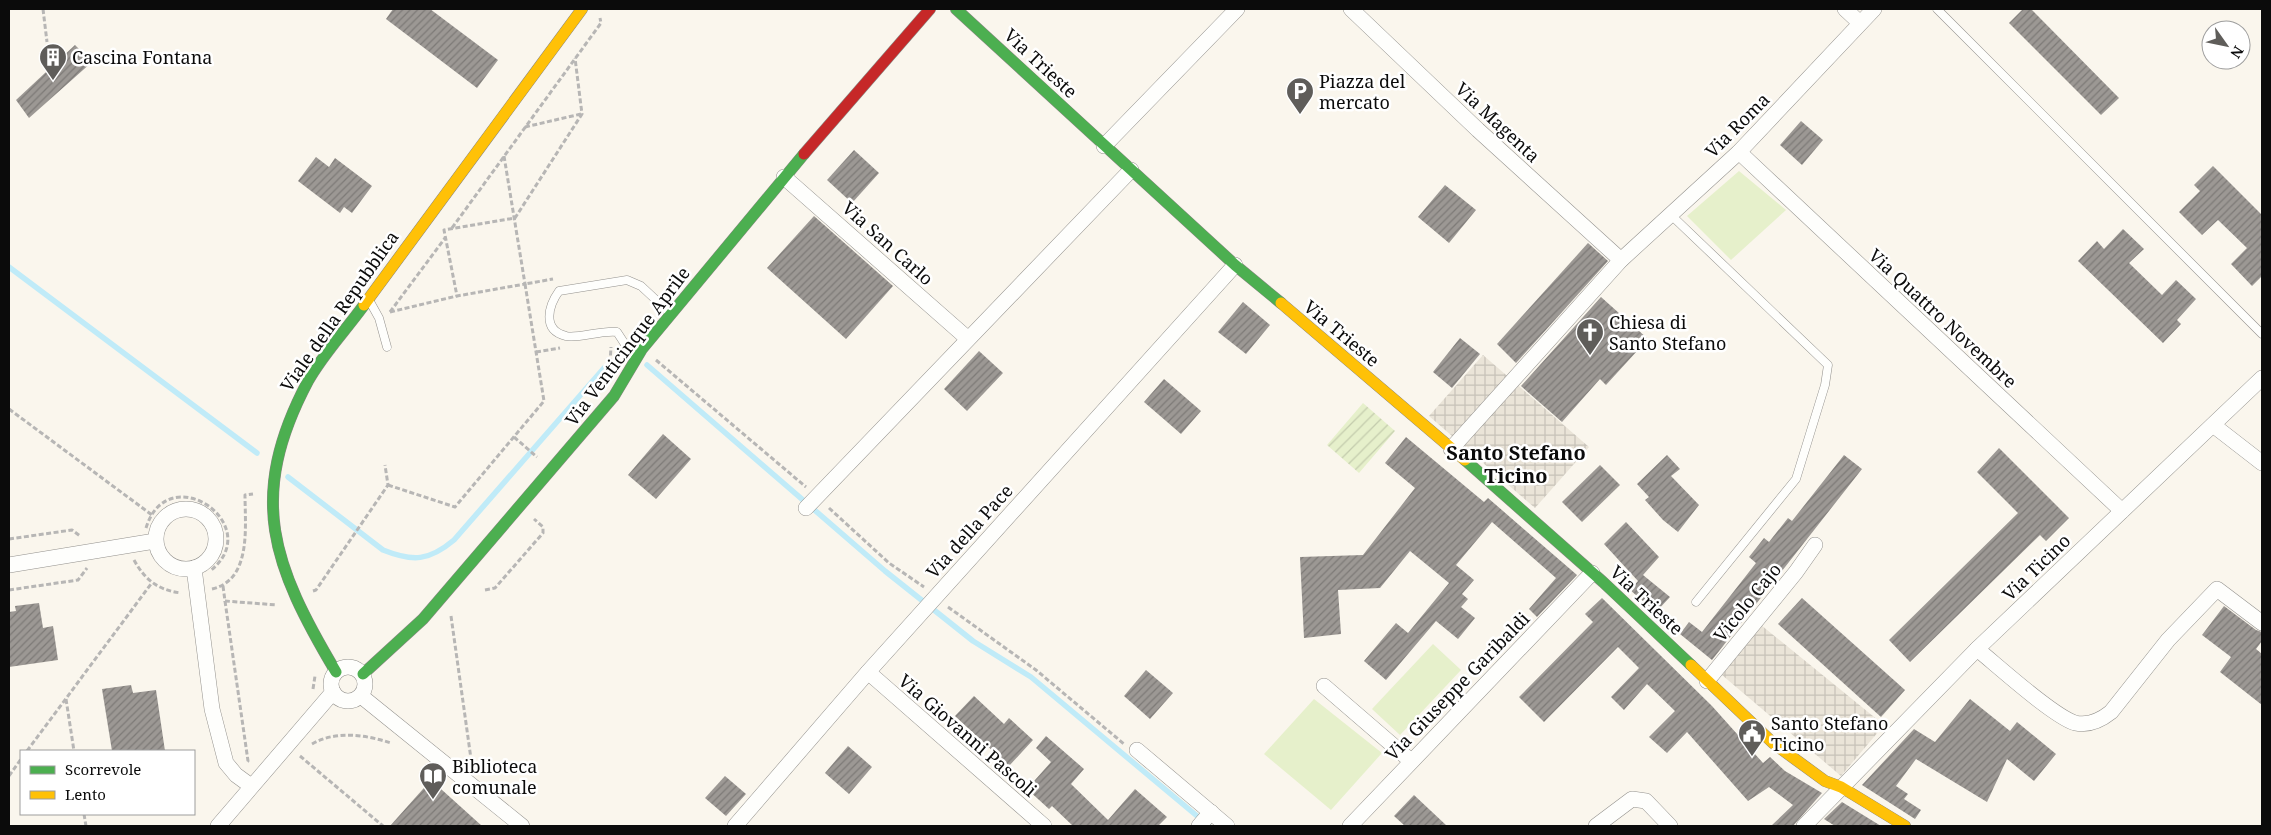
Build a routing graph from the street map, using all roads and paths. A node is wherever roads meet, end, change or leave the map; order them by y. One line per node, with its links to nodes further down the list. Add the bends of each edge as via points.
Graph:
1 (43, 9): 12 (path)
2 (582, 9): 30 (street, Viale della Repubblica)
3 (930, 9): 20 (street, Via Venticinque Aprile)
4 (956, 9): 16 (street, Via Trieste)
5 (1236, 9): 16 (street)
6 (1351, 9): 25 (street, Via Magenta)
7 (1845, 9): 11 (street)
8 (1874, 9): 11 (street, Via Roma)
9 (1937, 9): 34 (lane)
10 (599, 14): 13 (path, via 601,23)
11 (1860, 23): 17 (street, Via Roma)
12 (47, 42)
13 (575, 58): 14 (path); 15 (path)
14 (582, 114): 15 (path); 22 (path)
15 (525, 127): 18 (path)
16 (1104, 146): 19 (street, Via Trieste)
17 (1739, 152): 21 (street, Via Roma); 54 (street, Via Quattro Novembre)
18 (504, 156): 22 (path); 23 (path)
19 (1131, 170): 26 (street, Via Trieste); 35 (street)
20 (784, 177): 32 (street, Via Venticinque Aprile); 35 (street, Via San Carlo)
21 (1671, 215): 25 (street, Via Roma); 71 (lane, via 1828,365 1825,385 1796,478)
22 (515, 218): 23 (path); 27 (path)
23 (452, 228): 24 (path, via 444,230)
24 (446, 237): 29 (path); 31 (path)
25 (1621, 260): 47 (street, Via Roma)
26 (1235, 265): 47 (street, Via Trieste); 69 (street, Via della Pace)
27 (525, 284): 28 (path, via 556,278); 29 (path); 40 (path)
28 (559, 291): 32 (lane, via 627,280 641,286); 41 (lane, via 551,302 548,316 554,328 566,336 617,332)
29 (456, 296): 31 (path)
30 (368, 299): 33 (lane); 76 (street, Viale della Repubblica, via 309,380 292,412 282,438 273,494 274,527 281,565 293,598)
31 (390, 312): 33 (path)
32 (670, 314): 39 (street, Via Venticinque Aprile)
33 (378, 318): 37 (lane)
34 (2262, 334)
35 (967, 338): 53 (street)
36 (608, 343): 42 (path)
37 (387, 347)
38 (563, 347): 40 (path)
39 (642, 349): 41 (street, Via Venticinque Aprile); 53 (path)
40 (536, 352): 46 (path, via 544,401)
41 (635, 359): 78 (street, Via Venticinque Aprile, via 614,396 423,619)
42 (610, 368)
43 (2262, 378): 45 (street, Via Ticino)
44 (9, 409): 56 (path)
45 (2213, 424): 49 (street); 54 (street, Via Ticino)
46 (514, 437): 48 (path); 51 (path, via 455,507)
47 (1451, 449): 64 (street, Via Trieste)
48 (536, 456)
49 (2262, 462)
50 (385, 465): 51 (path)
51 (388, 485): 58 (path)
52 (254, 486): 68 (path, via 253,495 245,495 243,558 235,573 223,586)
53 (812, 501): 69 (path)
54 (2122, 511): 74 (street, Via Ticino)
55 (527, 514): 67 (path, via 543,527 543,533 496,588)
56 (152, 515)
57 (155, 541): 61 (street); 63 (street, via 168,564); 63 (street, via 160,521 177,509 198,510 207,516 213,525 215,546 211,556)
58 (350, 542)
59 (1814, 545): 79 (street, Vicolo Cajo, via 1796,572)
60 (124, 560): 65 (path, via 133,559)
61 (9, 565)
62 (89, 565): 66 (path, via 78,580)
63 (194, 568): 68 (street)
64 (1592, 573): 79 (street, Via Trieste); 91 (street, Via Giuseppe Garibaldi)
65 (152, 584): 68 (path, via 166,591); 84 (path)
66 (9, 590)
67 (485, 590)
68 (197, 592): 93 (street, via 212,709 226,763)
69 (935, 598): 77 (street, Via della Pace); 89 (path, via 1036,670 1128,747)
70 (224, 601): 93 (path, via 248,761)
71 (1696, 602)
72 (453, 612): 92 (path, via 450,617)
73 (2262, 623): 74 (street, via 2217,589 2168,640 2111,712 2101,720 2089,723 2076,723 2057,713)
74 (1977, 649): 96 (street, Via Ticino)
75 (314, 668): 82 (path)
76 (336, 672): 78 (street, via 347,667); 81 (street, via 331,682)
77 (868, 672): 101 (street, Via della Pace); 102 (street, Via Giovanni Pascoli)
78 (363, 674): 83 (street, via 366,685)
79 (1707, 681): 96 (street, Via Trieste, via 1773,744 1825,781)
80 (1324, 686): 91 (street)
81 (333, 692): 83 (street, via 346,702); 86 (street)
82 (310, 695)
83 (361, 696): 100 (street)
84 (66, 699): 87 (path); 88 (path)
85 (393, 743): 86 (path, via 370,736 346,735)
86 (292, 748): 95 (street); 99 (path)
87 (28, 750)
88 (74, 750)
89 (1137, 750): 97 (street)
90 (20, 760): 94 (path)
91 (1411, 760): 104 (street, Via Giuseppe Garibaldi)
92 (472, 769)
93 (236, 775): 95 (street)
94 (9, 776)
95 (251, 786): 98 (street)
96 (1841, 788): 107 (street, Via Ticino); 108 (street, Via Trieste)
97 (1206, 818): 103 (street)
98 (218, 826)
99 (383, 826)
100 (522, 826)
101 (736, 826)
102 (1044, 826)
103 (1227, 826)
104 (1350, 826)
105 (1596, 826): 106 (street, via 1632,799 1646,801)
106 (1670, 826)
107 (1804, 826)
108 (1905, 826)

